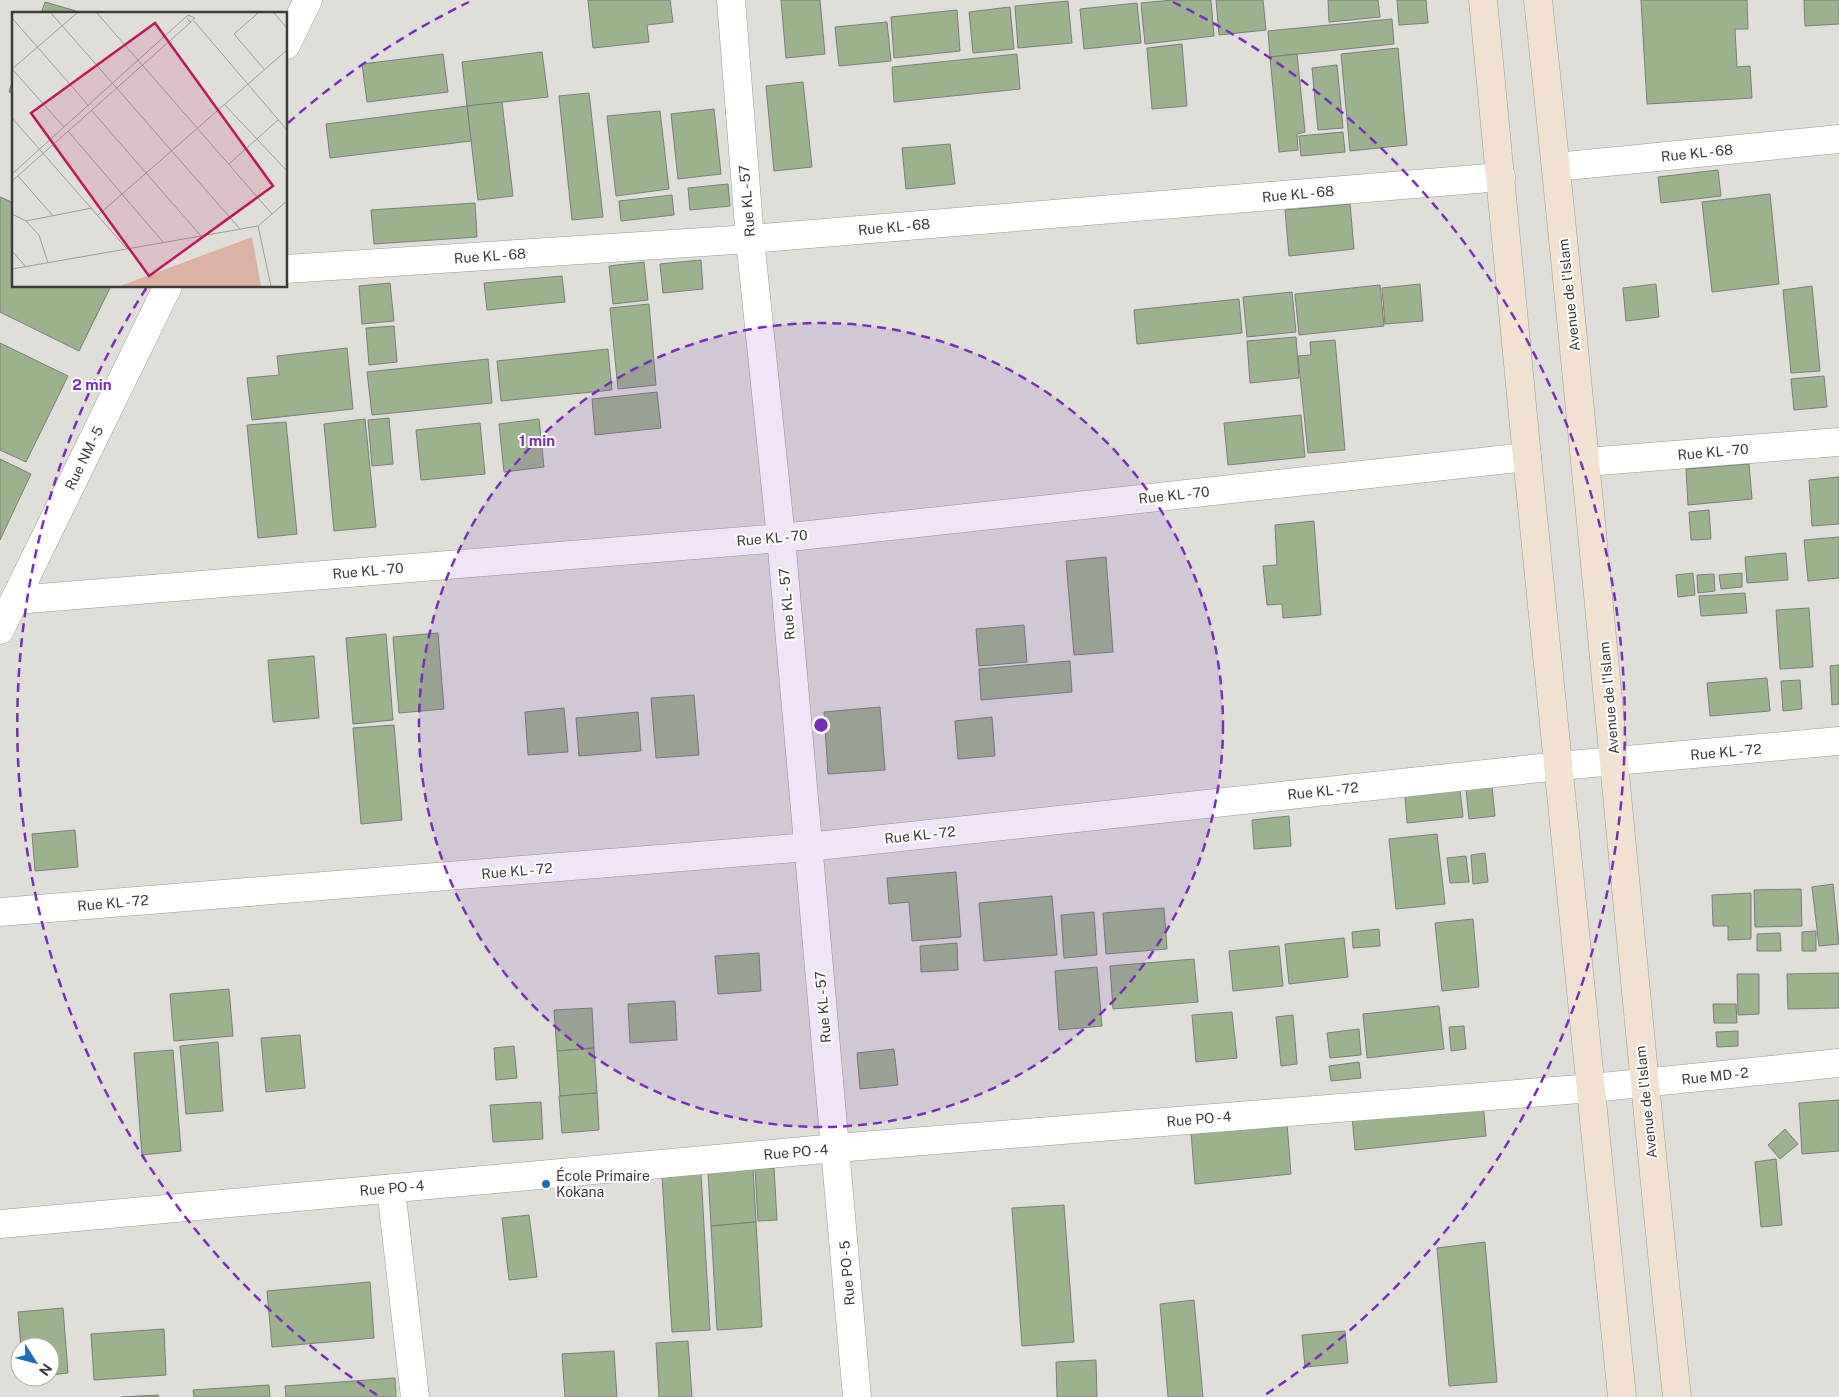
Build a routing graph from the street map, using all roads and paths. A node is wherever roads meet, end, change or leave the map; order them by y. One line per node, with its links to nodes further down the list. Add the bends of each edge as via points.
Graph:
1 (308, 0): 5 (street)
2 (730, 0): 9 (street, Rue KL - 57)
3 (1483, 0): 8 (main road)
4 (1538, 0): 7 (main road, Avenue de l'Islam)
5 (288, 41)
6 (1839, 139): 7 (street, Rue KL - 68)
7 (1556, 167): 14 (main road, Avenue de l'Islam)
8 (1501, 177): 9 (street, Rue KL - 68); 13 (main road)
9 (750, 239): 10 (street, Rue KL - 68); 15 (street, Rue KL - 57)
10 (288, 269)
11 (167, 288): 16 (street, Rue NM - 5)
12 (1839, 442): 14 (street, Rue KL - 70)
13 (1527, 458): 15 (street, Rue KL - 70); 20 (main road)
14 (1586, 462): 19 (main road, Avenue de l'Islam)
15 (781, 538): 16 (street, Rue KL - 70); 21 (street, Rue KL - 57)
16 (15, 600): 17 (street, Rue NM - 5)
17 (0, 630)
18 (1839, 741): 19 (street, Rue KL - 72)
19 (1615, 762): 20 (street, Rue KL - 72); 24 (main road, Avenue de l'Islam)
20 (1559, 766): 21 (street, Rue KL - 72); 25 (main road)
21 (808, 847): 22 (street, Rue KL - 72); 26 (street, Rue KL - 57)
22 (0, 912)
23 (1839, 1063): 24 (street, Rue MD - 2)
24 (1643, 1083): 25 (street, Rue MD - 2); 32 (main road, Avenue de l'Islam)
25 (1592, 1088): 26 (street, Rue PO - 4); 31 (main road)
26 (836, 1148): 27 (street, Rue PO - 4); 30 (street, Rue PO - 5)
27 (391, 1188): 28 (street, Rue PO - 4); 29 (street)
28 (0, 1224)
29 (415, 1397)
30 (857, 1397)
31 (1622, 1397)
32 (1676, 1397)

